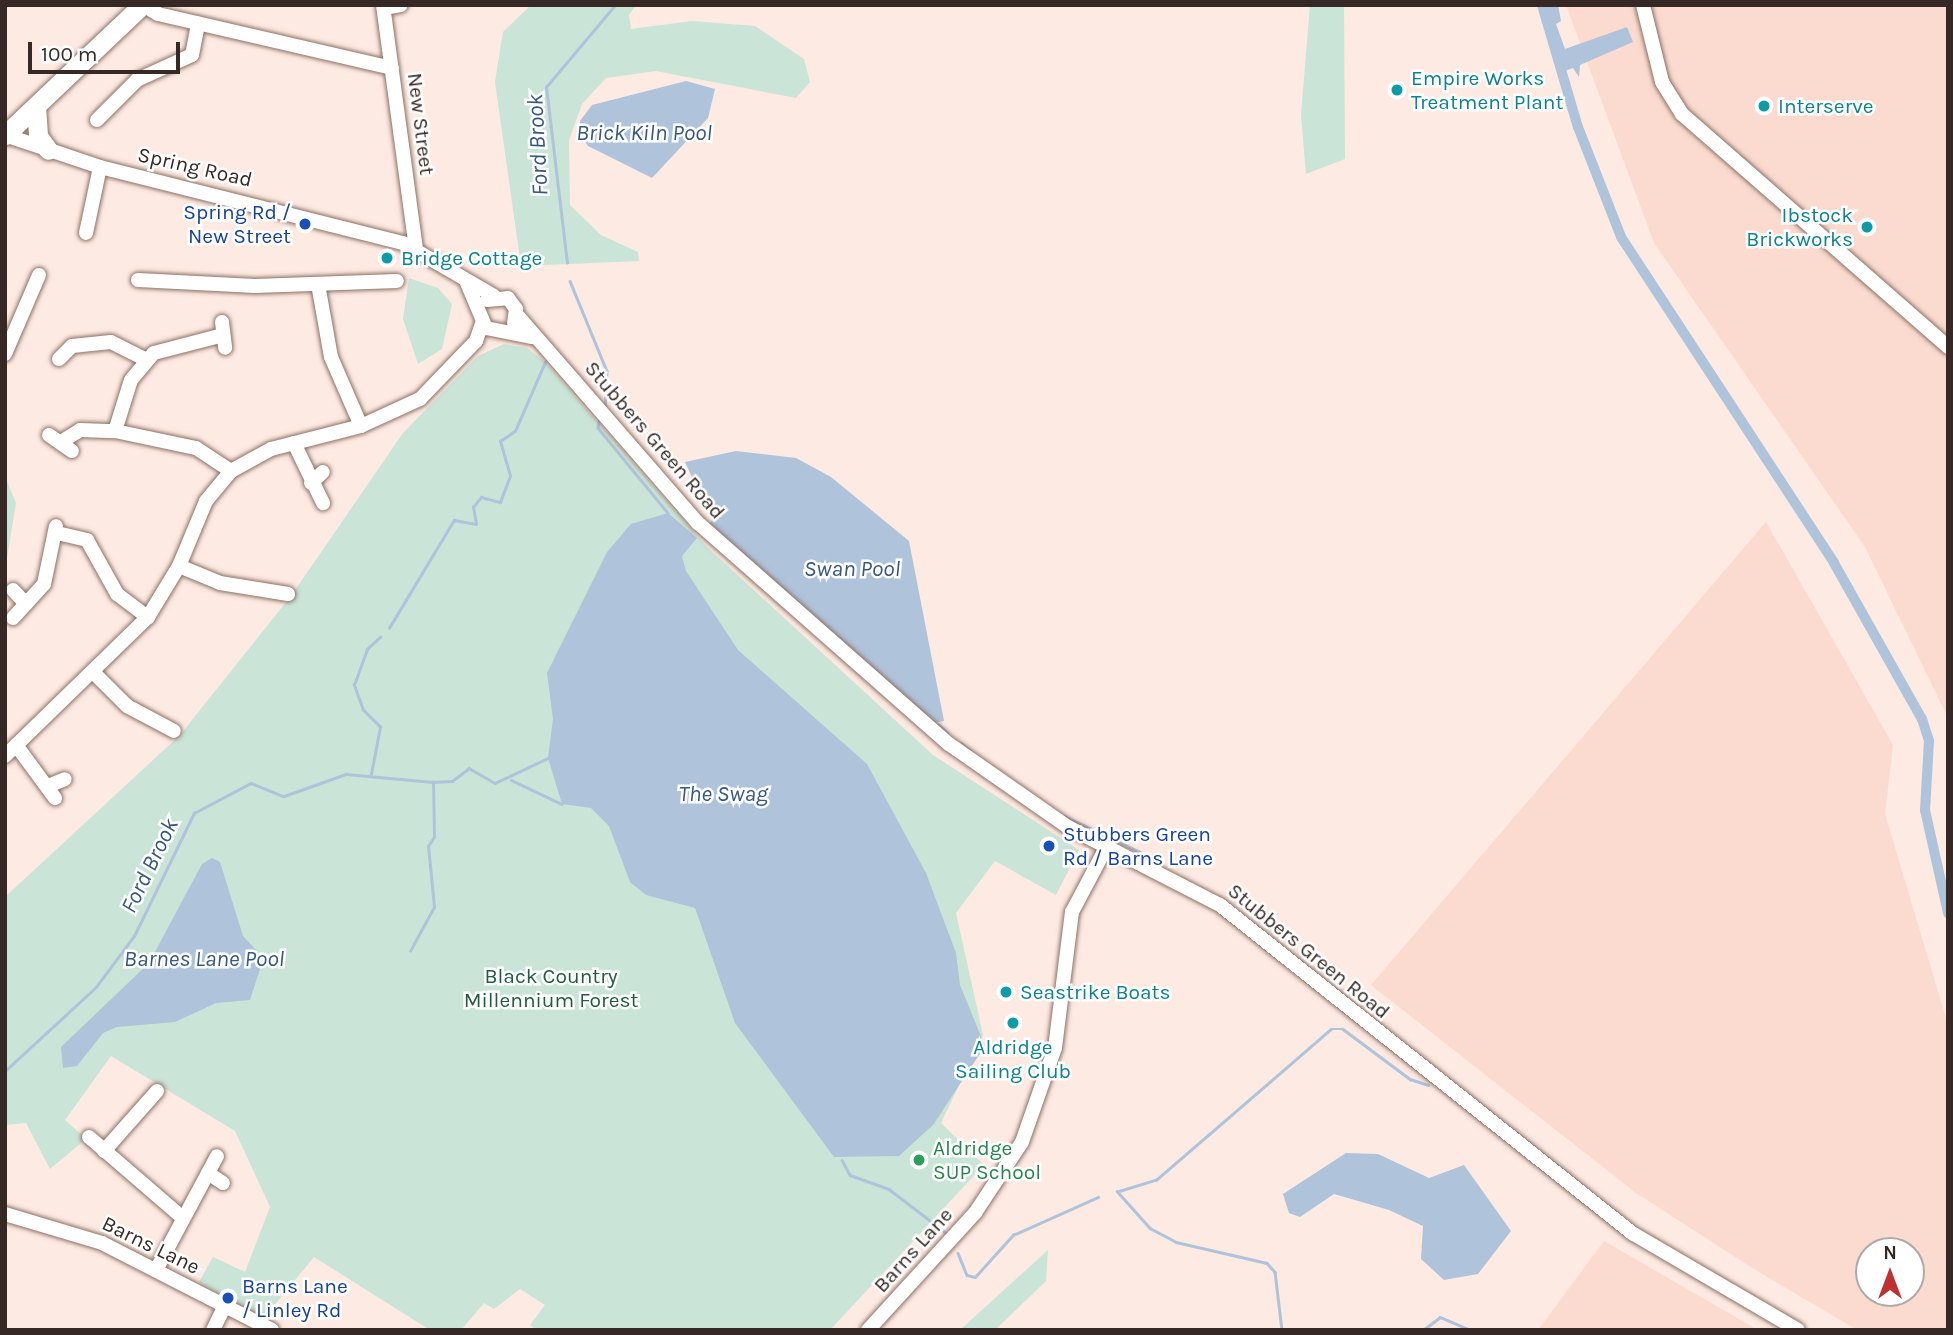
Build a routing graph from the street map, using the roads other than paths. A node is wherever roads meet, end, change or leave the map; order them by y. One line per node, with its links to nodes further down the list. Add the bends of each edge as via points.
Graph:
1 (143, 5): 5 (street); 9 (highway)
2 (401, 5): 4 (street)
3 (1643, 5): 30 (street, via 1662,82 1682,114)
4 (384, 7): 6 (street, New Street)
5 (198, 23): 6 (street); 8 (street, via 192,55 176,66 153,70)
6 (393, 68): 15 (street, New Street)
7 (100, 93): 8 (street)
8 (112, 104): 10 (street)
9 (36, 106): 11 (highway); 12 (highway, via 38,136)
10 (97, 121)
11 (5, 135): 12 (street, Spring Road)
12 (48, 150): 13 (street, Spring Road)
13 (100, 167): 14 (street); 15 (street, Spring Road)
14 (88, 234)
15 (416, 248): 17 (street)
16 (39, 275): 22 (street)
17 (467, 283): 23 (street); 25 (street)
18 (142, 284): 19 (street)
19 (318, 284): 20 (street); 34 (street, via 331,357)
20 (391, 285)
21 (20, 288): 22 (street)
22 (34, 292): 31 (street)
23 (494, 296): 24 (street, Stubbers Green Road, via 508,298); 25 (street)
24 (517, 316): 26 (street); 28 (street, Stubbers Green Road)
25 (481, 318): 26 (street); 29 (street)
26 (501, 333): 28 (street); 29 (street)
27 (223, 335): 33 (street, via 182,341)
28 (532, 337): 53 (street, Stubbers Green Road, via 611,420 698,523 861,669 997,782)
29 (476, 341): 34 (street, via 420,399)
30 (1948, 347)
31 (5, 354)
32 (59, 359): 33 (street, via 69,342 111,342)
33 (146, 360): 35 (street, via 131,380)
34 (361, 426): 37 (street)
35 (115, 431): 36 (street, via 80,430); 38 (street, via 196,448)
36 (61, 443)
37 (294, 443): 38 (street); 40 (street)
38 (231, 471): 42 (street, via 206,501)
39 (323, 472): 40 (street)
40 (311, 483): 41 (street)
41 (323, 503)
42 (179, 566): 44 (street, via 220,583 257,580); 46 (street)
43 (13, 590): 45 (street)
44 (288, 594)
45 (26, 604): 46 (street, via 52,566 56,529 87,541 117,594); 47 (street)
46 (148, 617): 48 (street)
47 (13, 618)
48 (95, 674): 49 (street, via 127,706 159,712); 50 (street)
49 (174, 732)
50 (16, 745): 51 (street); 52 (street, via 51,792)
51 (5, 756)
52 (65, 779)
53 (1107, 846): 66 (street, Barns Lane, via 1072,912 1059,1026 1022,1142 975,1213); 67 (street, Stubbers Green Road, via 1220,905 1632,1233)
54 (156, 1091): 56 (street, via 137,1105)
55 (89, 1137): 56 (street)
56 (104, 1152): 61 (street)
57 (217, 1156): 58 (street)
58 (208, 1173): 59 (street); 61 (street)
59 (223, 1183)
60 (5, 1214): 62 (street, Barns Lane, via 81,1234)
61 (183, 1218): 62 (street)
62 (156, 1270): 63 (street, Barns Lane)
63 (225, 1305): 64 (street); 65 (street, Barns Lane)
64 (213, 1330)
65 (271, 1330)
66 (868, 1330)
67 (1798, 1330)

